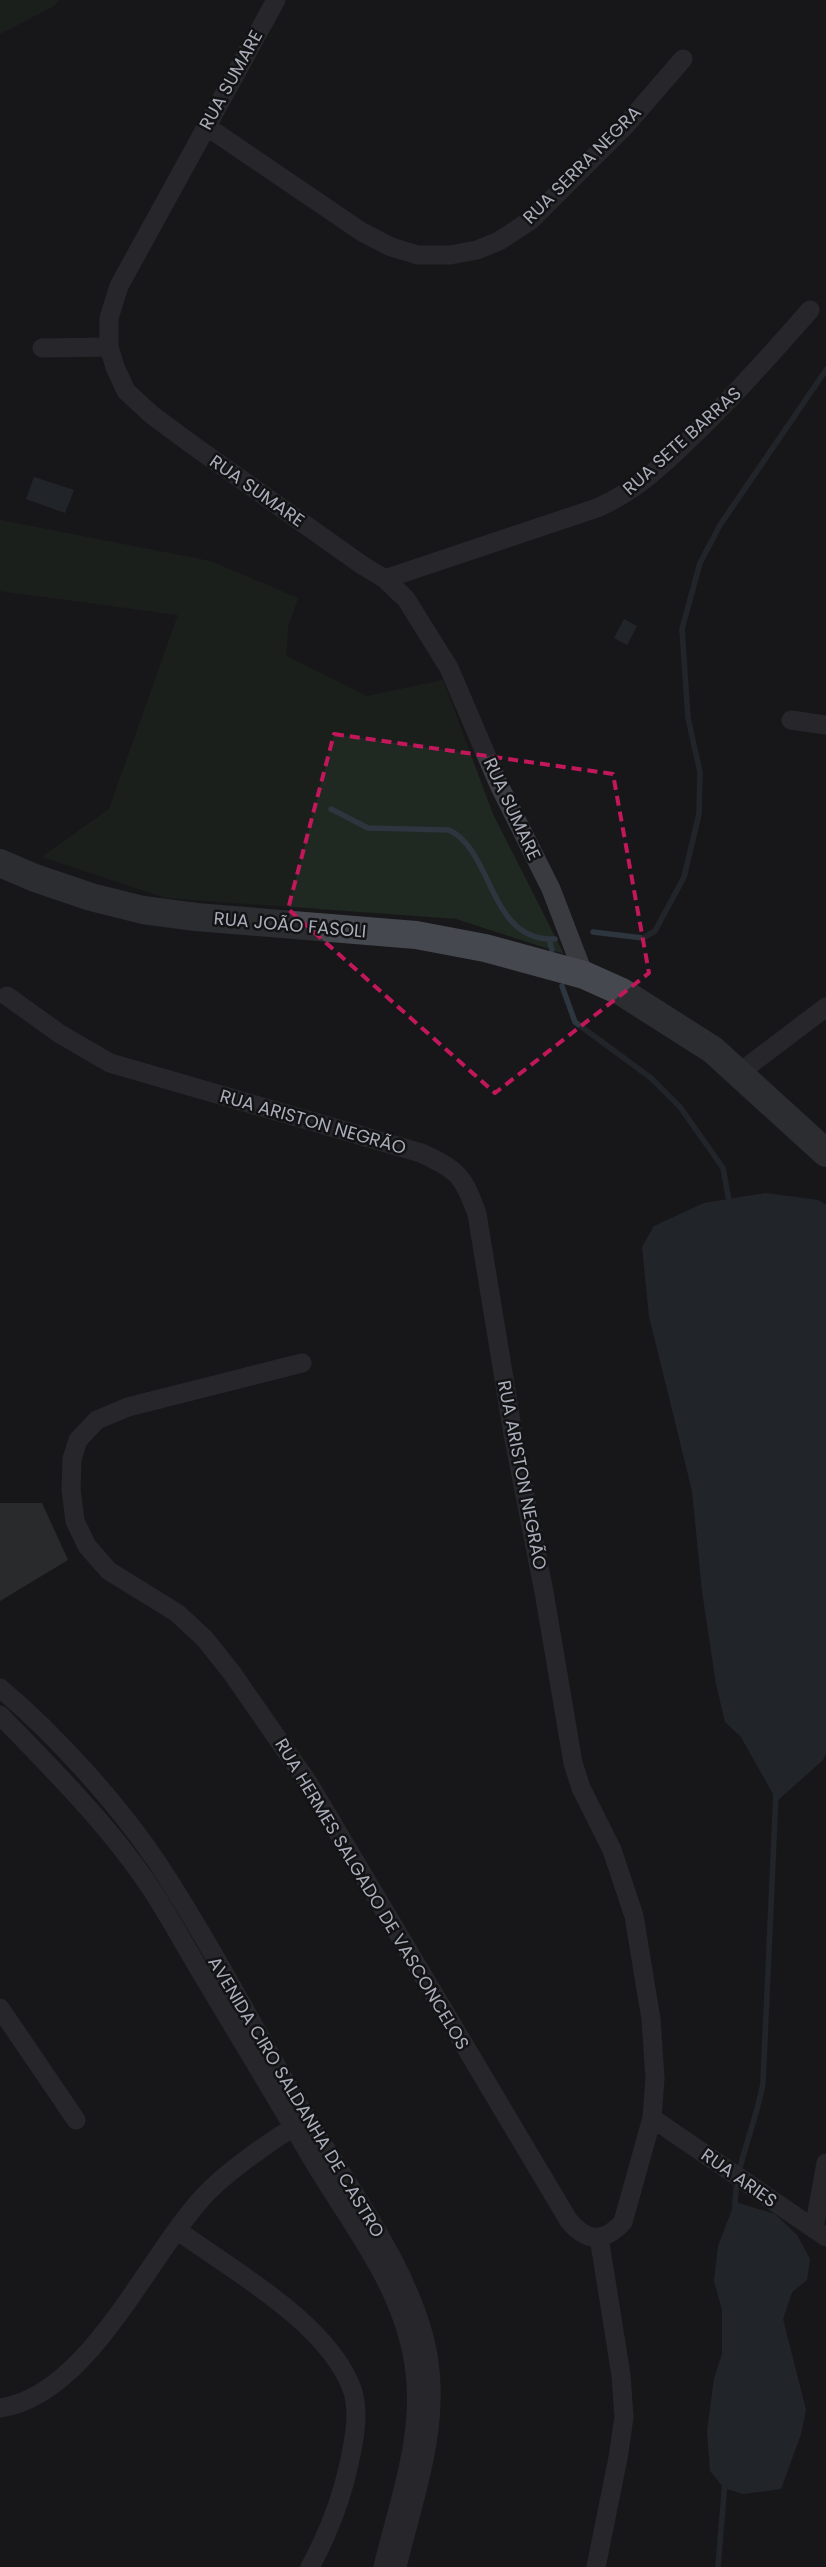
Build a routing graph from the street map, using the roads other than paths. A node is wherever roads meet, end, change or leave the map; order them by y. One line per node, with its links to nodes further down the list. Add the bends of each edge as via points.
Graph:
1 (276, 0): 3 (street, RUA SUMARE)
2 (683, 59): 3 (street, RUA SERRA NEGRA, via 624,126 531,220 499,241 477,250 450,255 418,255 370,236)
3 (206, 126): 5 (street, RUA SUMARE, via 119,286 109,318)
4 (810, 310): 7 (street, RUA SETE BARRAS, via 754,375 698,431 640,485 622,497 598,508)
5 (109, 346): 6 (street); 7 (street, RUA SUMARE, via 126,392 152,415 251,488)
6 (42, 348)
7 (385, 579): 11 (street, RUA SUMARE, via 406,599 449,668 499,785 550,890)
8 (791, 720): 9 (street)
9 (826, 725)
10 (0, 863): 11 (main road, RUA JOÃO FASOLI, via 91,897 143,910 416,935 485,948)
11 (584, 975): 14 (main road, RUA JOÃO FASOLI, via 655,1012 713,1050)
12 (8, 996): 22 (street, RUA ARISTON NEGRÃO, via 60,1034 110,1062 421,1153 452,1167 468,1189 477,1214 573,1763 581,1788 612,1850 634,1916 651,2019 655,2078)
13 (826, 1007): 14 (street)
14 (740, 1073): 15 (main road, RUA JOÃO FASOLI)
15 (826, 1153)
16 (302, 1363): 28 (street, RUA HERMES SALGADO DE VASCONCELOS, via 128,1407 97,1420 78,1440 72,1459 70,1489 75,1522 87,1546 109,1572 177,1613 205,1639 232,1673 309,1784 569,2222 582,2234)
17 (0, 1688): 19 (street, AVENIDA CIRO SALDANHA DE CASTRO)
18 (0, 1715): 20 (street, AVENIDA CIRO SALDANHA DE CASTRO)
19 (48, 1734): 20 (street); 24 (street, AVENIDA CIRO SALDANHA DE CASTRO, via 100,1789 156,1861)
20 (34, 1750): 24 (street, AVENIDA CIRO SALDANHA DE CASTRO, via 117,1843 152,1890)
21 (0, 2008): 23 (street)
22 (652, 2118): 27 (street, RUA ARIES); 28 (street, RUA ARISTON NEGRÃO, via 623,2222 616,2230)
23 (76, 2120)
24 (300, 2123): 26 (street, via 203,2196); 31 (street, AVENIDA CIRO SALDANHA DE CASTRO, via 324,2178 370,2248 398,2304 414,2363 417,2402 413,2450); 32 (street, AVENIDA CIRO SALDANHA DE CASTRO, via 384,2244 416,2311 429,2361 431,2402 426,2452)
25 (826, 2162): 27 (street)
26 (177, 2230): 29 (street, via 95,2344 66,2376 35,2399); 30 (street, via 305,2324 338,2360 352,2390 356,2415 343,2492 324,2542)
27 (820, 2233)
28 (599, 2237): 33 (street, via 621,2375 624,2417)
29 (0, 2408)
30 (310, 2567)
31 (383, 2567)
32 (397, 2567)
33 (596, 2567)

